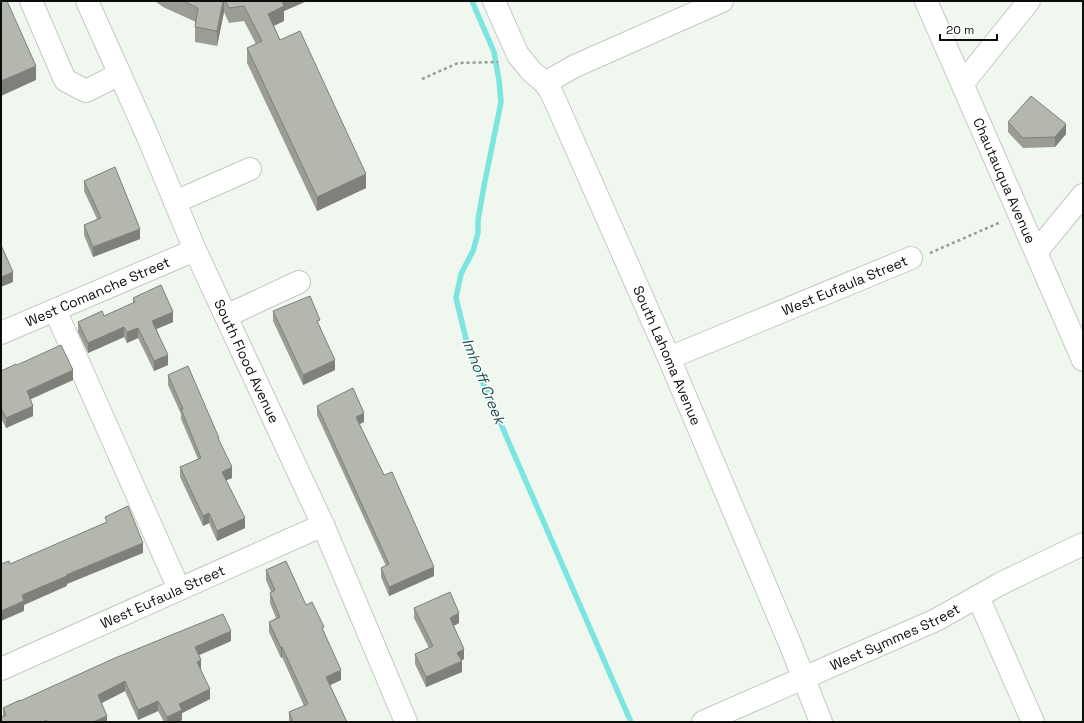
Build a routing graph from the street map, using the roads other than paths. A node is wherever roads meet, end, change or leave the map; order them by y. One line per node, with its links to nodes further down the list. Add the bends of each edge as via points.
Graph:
1 (32, 1): 7 (street, via 65,80 86,90)
2 (87, 1): 7 (street, South Flood Avenue)
3 (494, 1): 8 (street, South Lahoma Avenue, via 518,55)
4 (722, 1): 8 (street, via 575,66)
5 (926, 1): 9 (street, Chautauqua Avenue)
6 (1029, 1): 9 (street)
7 (120, 74): 12 (street, South Flood Avenue)
8 (545, 83): 20 (street, South Lahoma Avenue)
9 (963, 83): 14 (street, Chautauqua Avenue)
10 (250, 169): 12 (street)
11 (1083, 195): 14 (street)
12 (175, 202): 13 (street, South Flood Avenue)
13 (195, 250): 17 (street, West Comanche Street); 18 (street, South Flood Avenue)
14 (1036, 252): 21 (street, Chautauqua Avenue)
15 (911, 258): 20 (street, West Eufaula Street)
16 (299, 282): 18 (street)
17 (55, 310): 19 (street, West Comanche Street); 24 (street)
18 (226, 316): 22 (street, South Flood Avenue)
19 (1, 333)
20 (669, 358): 27 (street, South Lahoma Avenue)
21 (1083, 360)
22 (323, 525): 24 (street, West Eufaula Street); 28 (street, South Flood Avenue)
23 (1083, 544): 25 (street, West Symmes Street)
24 (179, 589): 26 (street, West Eufaula Street)
25 (978, 597): 27 (street, West Symmes Street, via 936,620); 31 (street)
26 (1, 669)
27 (803, 678): 29 (street, West Symmes Street); 30 (street, South Lahoma Avenue)
28 (406, 722)
29 (703, 722)
30 (821, 722)
31 (1033, 722)

